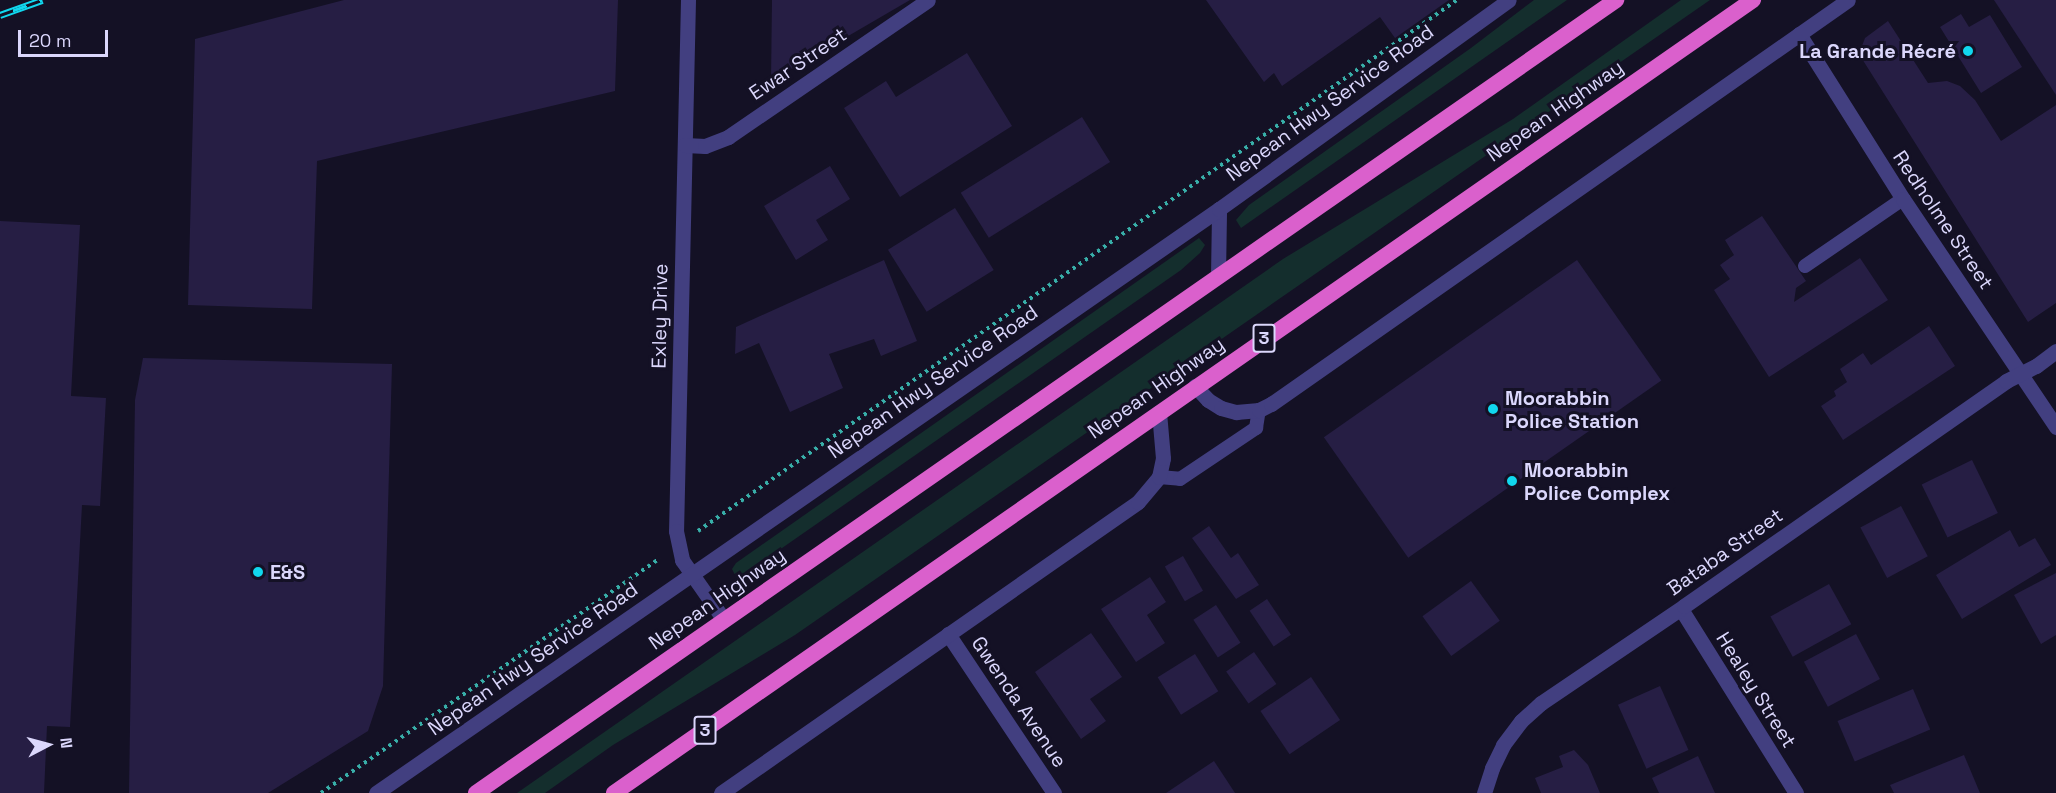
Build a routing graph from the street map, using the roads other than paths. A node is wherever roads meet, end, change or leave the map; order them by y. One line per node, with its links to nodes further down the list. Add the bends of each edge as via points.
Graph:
1 (688, 0): 8 (street, Exley Drive)
2 (928, 0): 8 (street, Ewar Street, via 728,137 705,146)
3 (1509, 0): 10 (street, Nepean Hwy Service Road)
4 (1616, 0): 12 (highway, Nepean Highway)
5 (1753, 0): 15 (highway, Nepean Highway / 3)
6 (1848, 0): 7 (street)
7 (1799, 34): 9 (street, Redholme Street); 16 (street)
8 (685, 145): 20 (street, Exley Drive, via 676,531 682,560)
9 (1903, 199): 11 (lane); 14 (street, Redholme Street)
10 (1219, 209): 12 (street); 20 (street, Nepean Hwy Service Road)
11 (1805, 266)
12 (1218, 276): 22 (highway, Nepean Highway)
13 (2056, 351): 14 (street, Bataba Street)
14 (2022, 373): 18 (street, Redholme Street); 21 (street, Bataba Street)
15 (1195, 386): 16 (street, via 1221,408 1236,412); 17 (highway, Nepean Highway / 3)
16 (1259, 410): 19 (lane, via 1256,428 1180,479)
17 (1158, 412): 19 (street, via 1163,458); 26 (highway, Nepean Highway / 3)
18 (2056, 427)
19 (1159, 477): 23 (street, via 1138,502)
20 (692, 576): 22 (street, Exley Drive); 24 (street, Nepean Hwy Service Road)
21 (1681, 609): 29 (street, Bataba Street, via 1541,703 1521,721 1503,746); 30 (street, Healey Street)
22 (724, 620): 25 (highway, Nepean Highway)
23 (948, 634): 27 (street); 28 (street, Gwenda Avenue)
24 (376, 793)
25 (476, 793)
26 (614, 793)
27 (721, 793)
28 (1054, 793)
29 (1484, 793)
30 (1796, 793)

